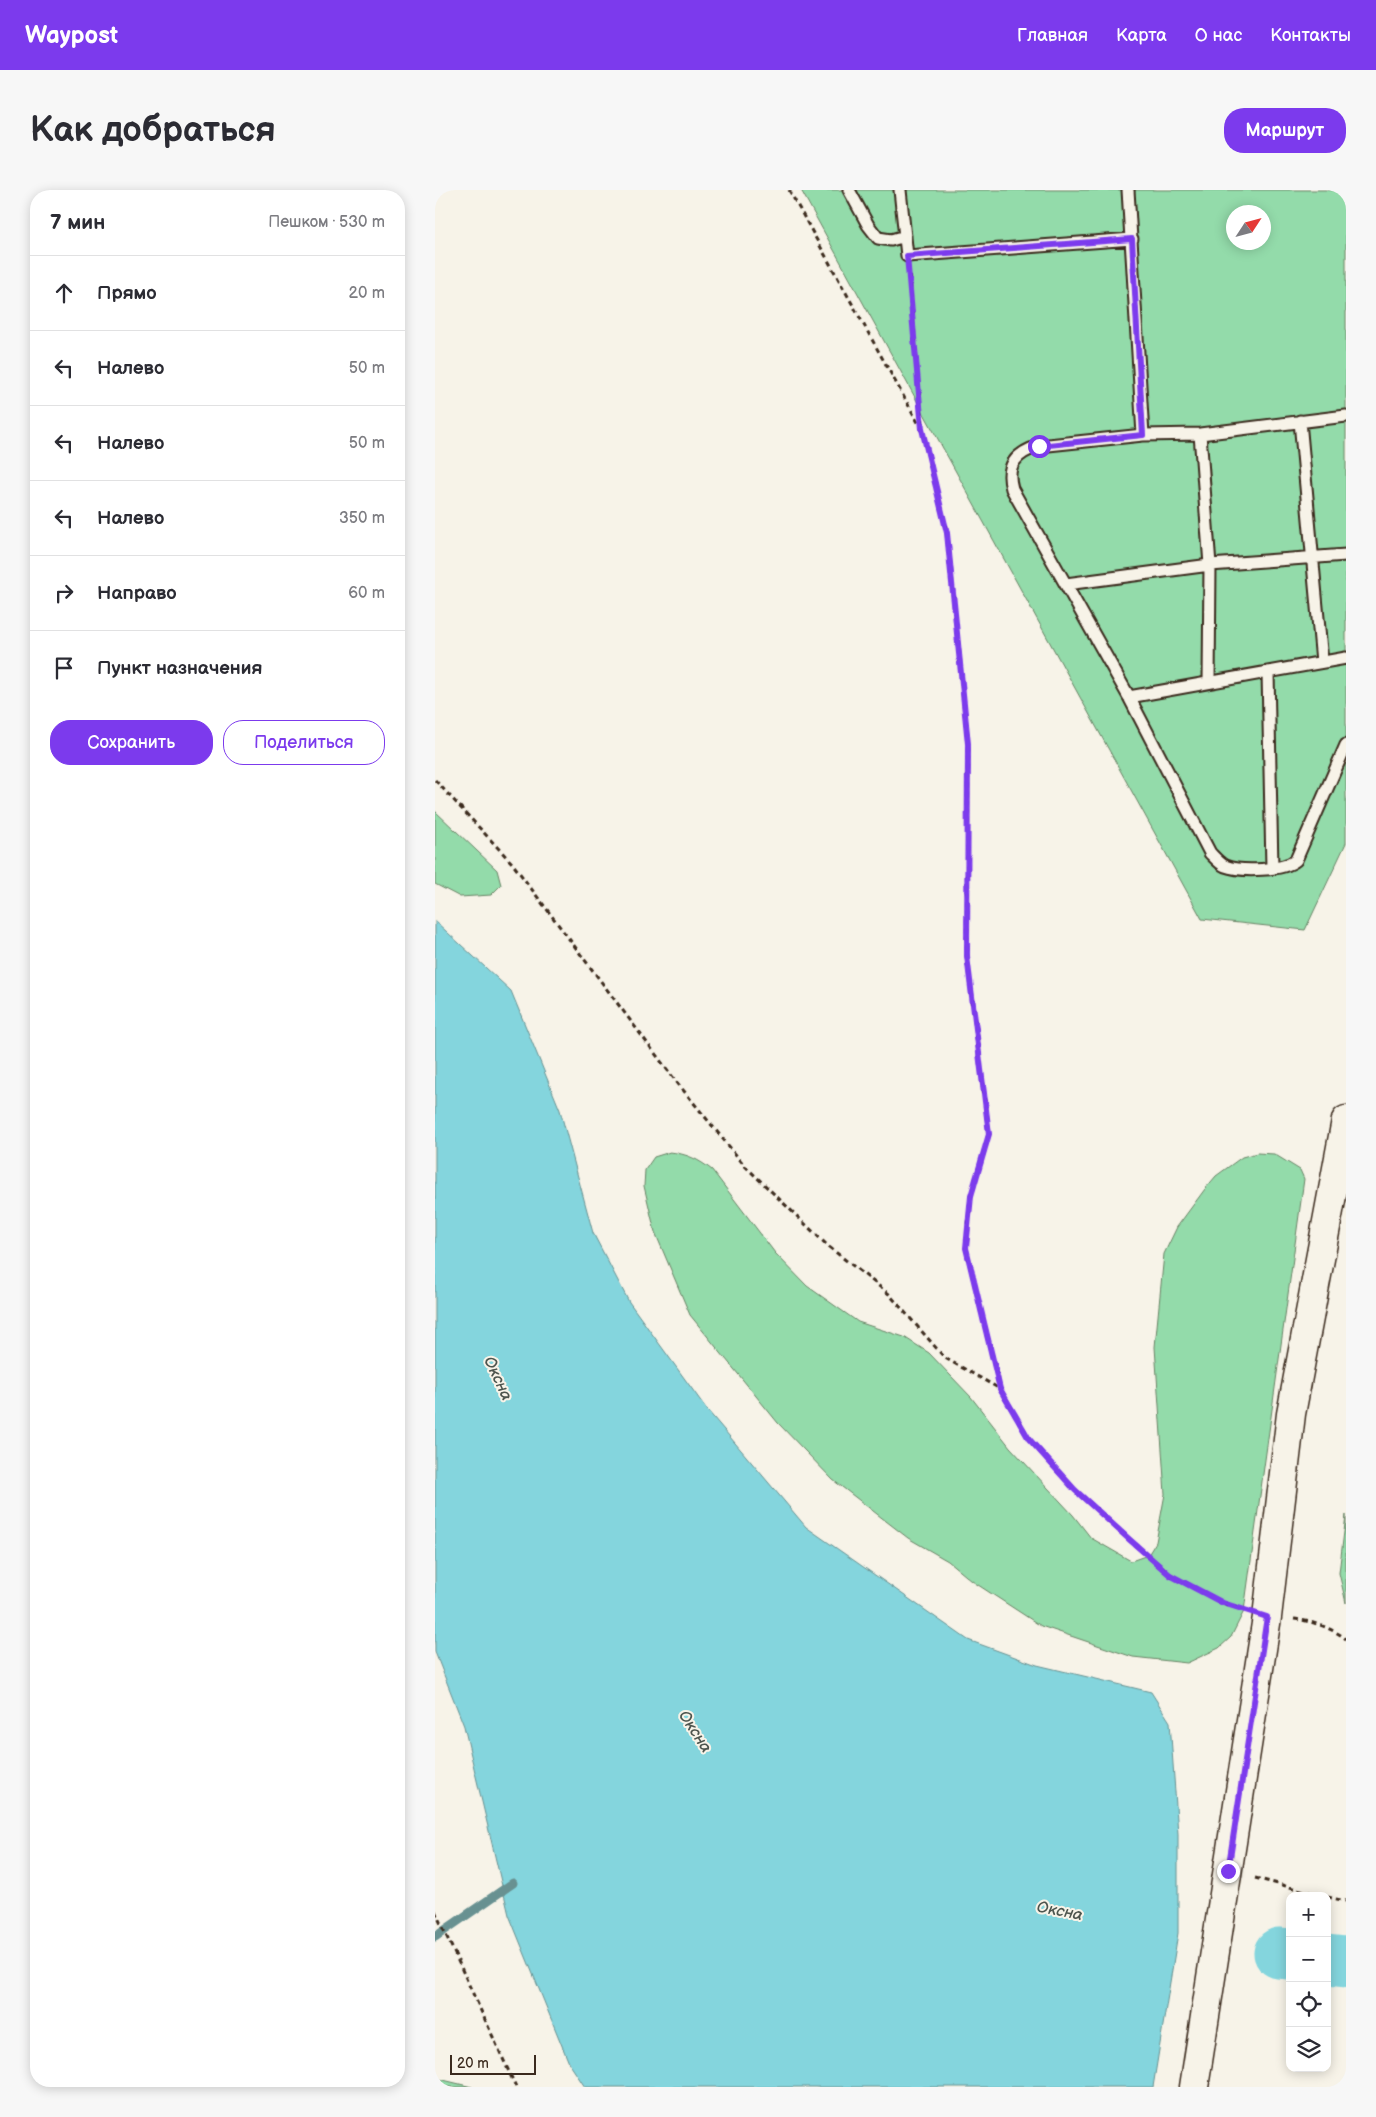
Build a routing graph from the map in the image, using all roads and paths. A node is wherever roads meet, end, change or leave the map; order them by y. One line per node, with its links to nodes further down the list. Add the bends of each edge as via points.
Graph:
1 (789, 190): 10 (path)
2 (849, 190): 5 (lane, via 878,238 891,240)
3 (901, 190): 5 (lane)
4 (1128, 190): 6 (lane)
5 (905, 236): 7 (lane)
6 (1132, 239): 7 (lane); 12 (lane)
7 (907, 256): 10 (path)
8 (1346, 416): 9 (lane)
9 (1300, 421): 11 (lane); 14 (lane)
10 (922, 429): 26 (path, via 947,533 968,744 967,956 989,1134 971,1196 966,1248)
11 (1200, 434): 12 (lane); 15 (lane)
12 (1143, 435): 16 (lane, via 1039,446 1026,450 1014,460 1009,478 1012,489)
13 (1346, 555): 14 (lane)
14 (1311, 558): 15 (lane); 18 (lane)
15 (1210, 565): 16 (lane); 20 (lane)
16 (1066, 584): 21 (lane)
17 (1346, 658): 18 (lane)
18 (1322, 662): 19 (lane)
19 (1268, 672): 20 (lane); 24 (lane)
20 (1209, 682): 21 (lane)
21 (1129, 697): 24 (lane, via 1210,853 1223,865 1239,869)
22 (1346, 745): 24 (lane, via 1296,860 1283,867)
23 (435, 780): 26 (path, via 512,863 675,1080 745,1166 829,1247 889,1294 945,1358)
24 (1272, 868)
25 (1346, 1120): 27 (street, via 1291,1414)
26 (1000, 1389): 27 (path, via 1029,1439 1075,1490 1170,1575 1223,1603)
27 (1267, 1617): 28 (path, via 1304,1620 1337,1632); 29 (street)
28 (1346, 1639)
29 (1228, 1871): 30 (path); 35 (street)
30 (1310, 1892)
31 (1331, 1897): 32 (path)
32 (1346, 1901)
33 (435, 1911): 34 (path)
34 (516, 2087)
35 (1194, 2087)

